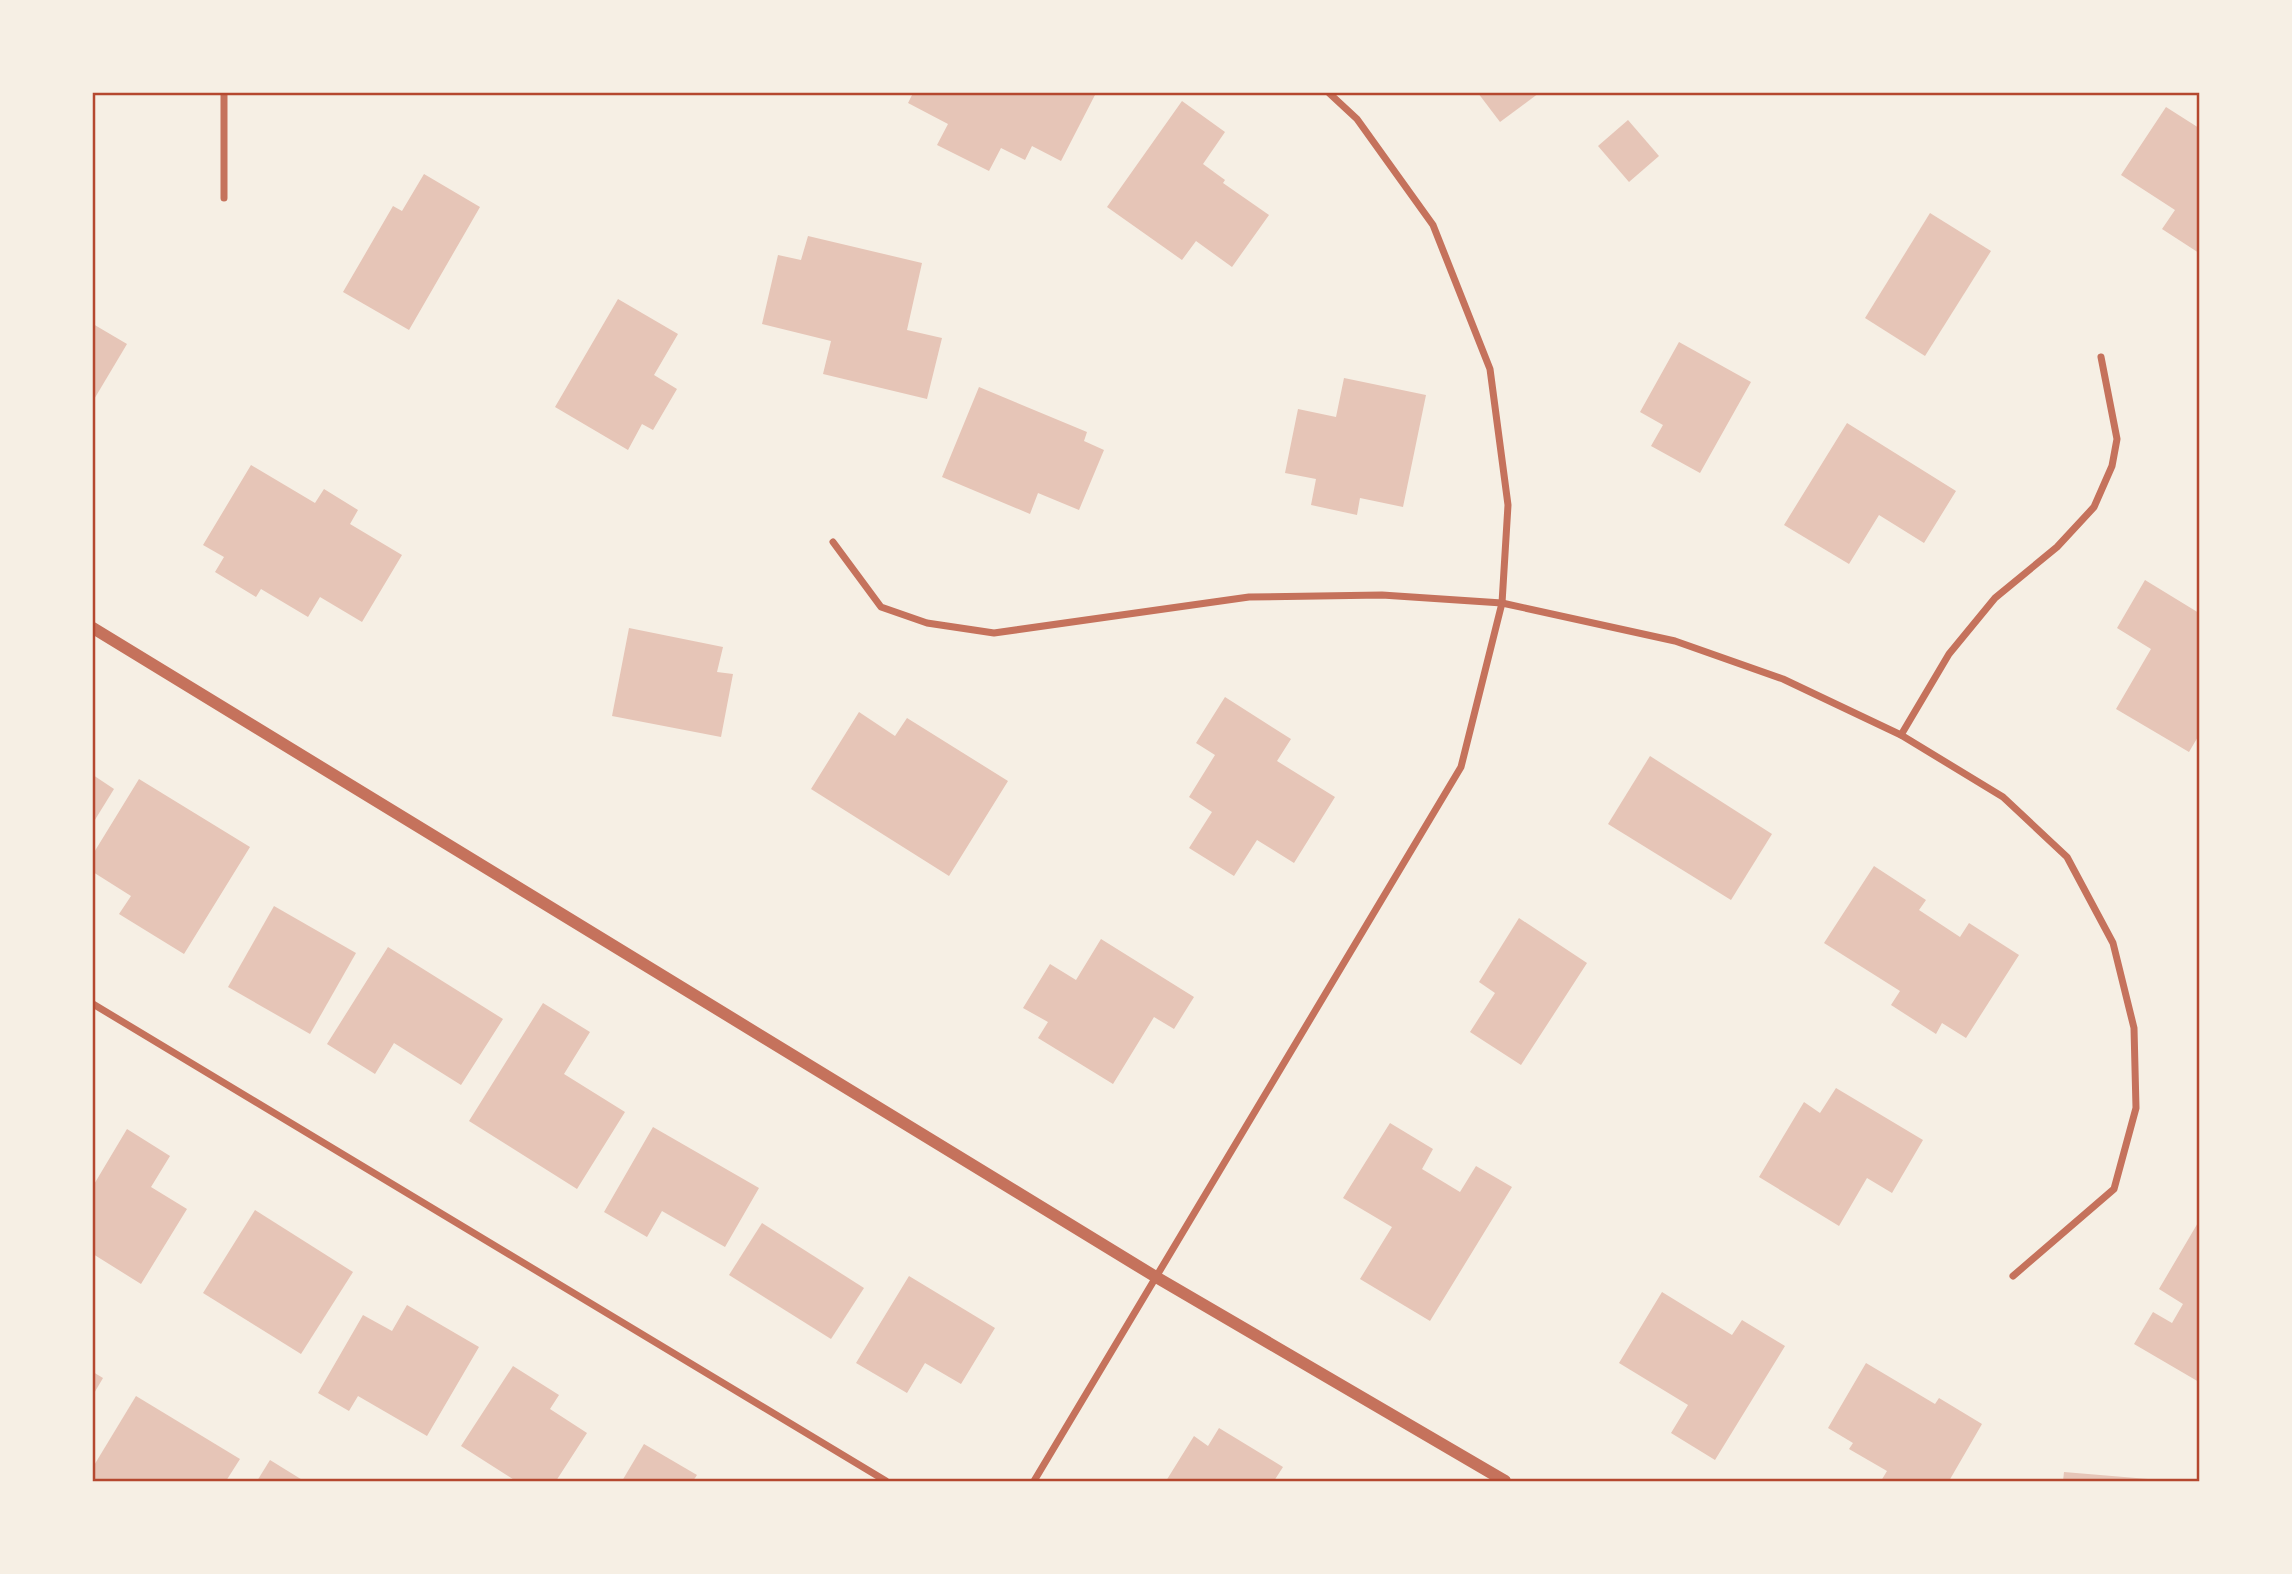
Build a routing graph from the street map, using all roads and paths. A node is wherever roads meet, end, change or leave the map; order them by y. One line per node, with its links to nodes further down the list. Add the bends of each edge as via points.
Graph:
1 (224, 93): 3 (street)
2 (1329, 93): 6 (street, via 1357,118 1433,225 1490,369 1508,505)
3 (224, 198)
4 (2102, 357): 8 (street, via 2116,439 2112,466 2094,507 2057,547 1995,598 1950,654)
5 (833, 542): 6 (street, via 881,607 928,623 994,633 1249,597 1382,595)
6 (1502, 603): 8 (street, via 1675,640 1783,679); 11 (street, via 1461,767)
7 (93, 628): 11 (street)
8 (1901, 735): 10 (street, via 2003,797 2067,857 2113,943 2134,1028 2136,1108 2114,1189)
9 (93, 1004): 12 (street)
10 (2013, 1276)
11 (1156, 1277): 13 (street); 14 (street)
12 (886, 1481)
13 (1034, 1481)
14 (1505, 1481)

